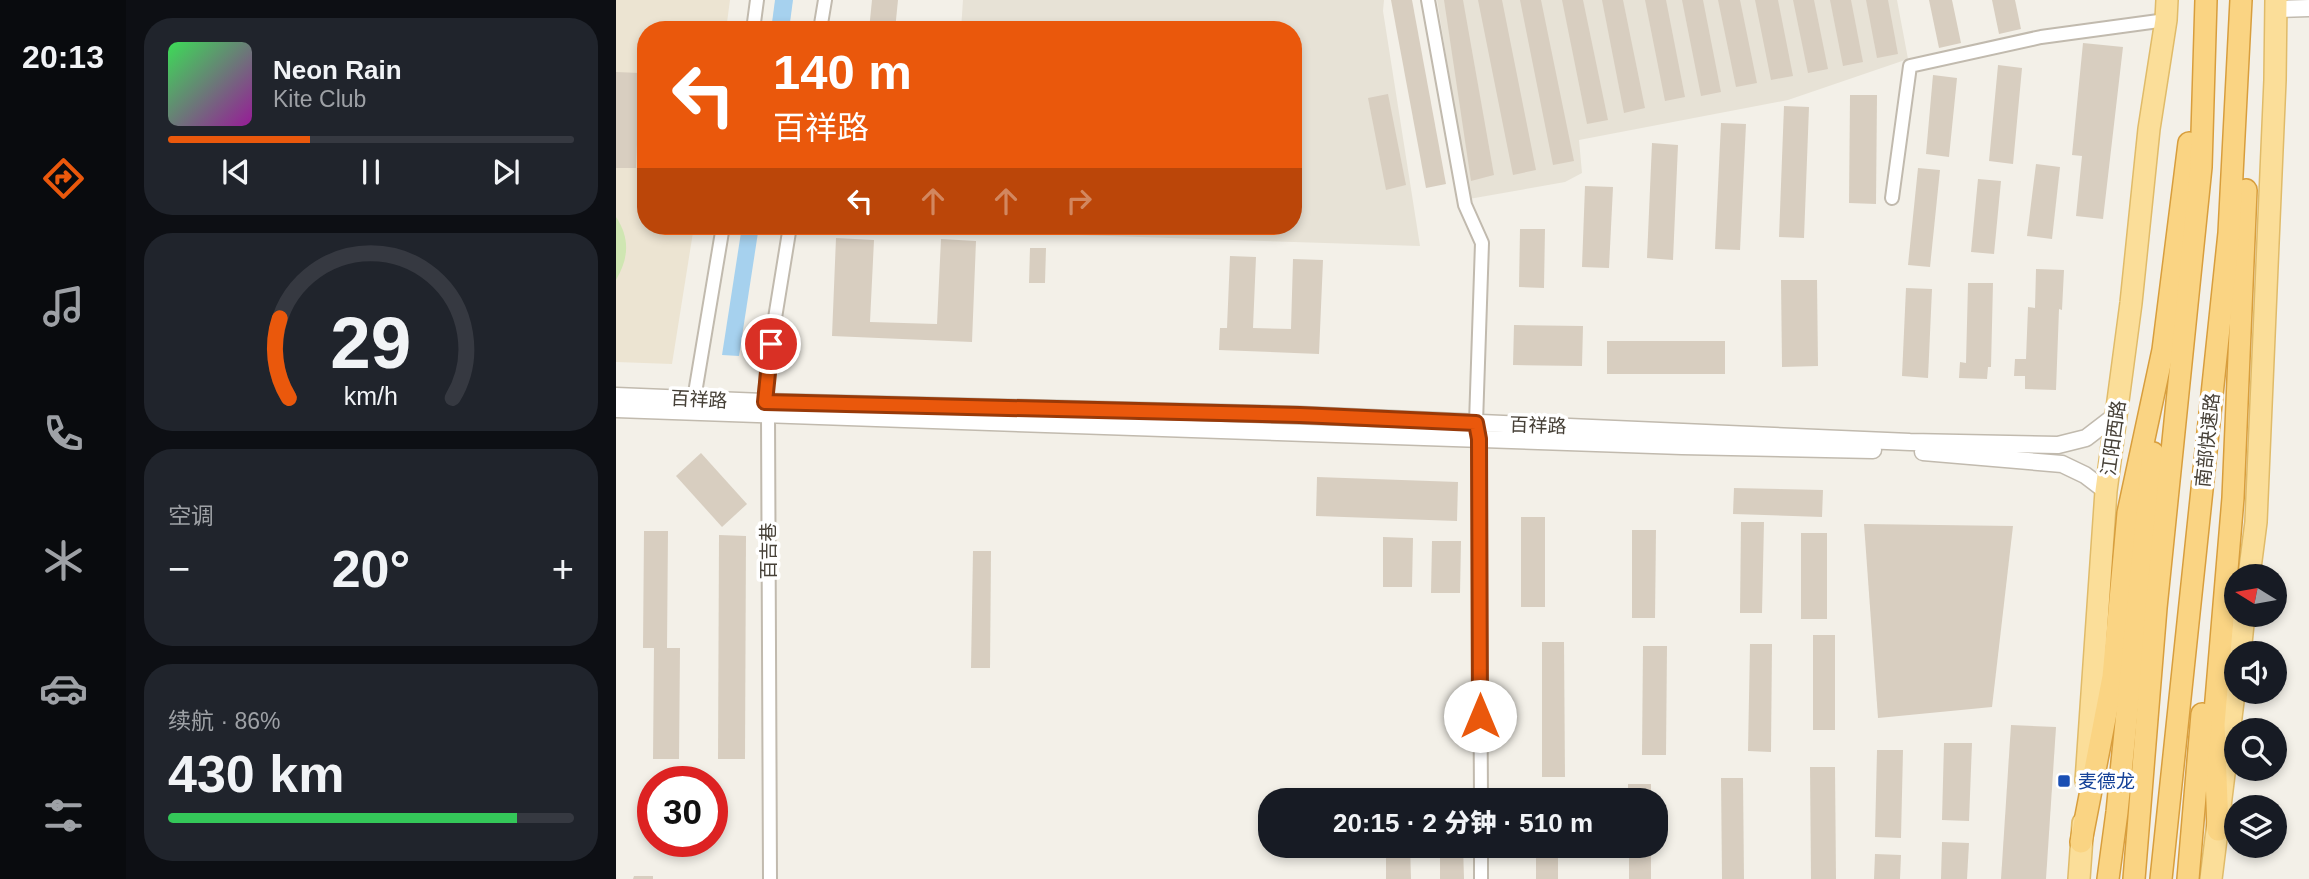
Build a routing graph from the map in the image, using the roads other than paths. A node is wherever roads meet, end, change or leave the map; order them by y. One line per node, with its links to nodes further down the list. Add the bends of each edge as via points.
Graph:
1 (757, 0): 9 (street)
2 (825, 0): 10 (street)
3 (1428, 0): 21 (street, via 1465,205 1482,243)
4 (2206, 4): 15 (highway); 33 (highway, 南部快速路, via 2201,167)
5 (2276, 5): 7 (street); 23 (main road)
6 (2241, 6): 14 (highway, via 2247,160); 34 (highway, 南部快速路, via 2229,233)
7 (2309, 8)
8 (2166, 10): 11 (street, via 1910,66); 20 (main road, 江阳西路)
9 (754, 21)
10 (822, 21)
11 (1892, 198)
12 (721, 235): 17 (street)
13 (789, 235): 19 (street, 百吉巷, via 767,367)
14 (2240, 339): 26 (highway, via 2233,498 2214,724); 35 (highway)
15 (2163, 350): 27 (highway, via 2128,513 2113,677); 32 (highway)
16 (616, 396): 17 (street, 百祥路)
17 (694, 399): 19 (street, 百祥路)
18 (616, 409): 19 (street, 百祥路)
19 (767, 409): 21 (street, 百祥路, via 1300,415); 29 (street, 百吉巷)
20 (2116, 415): 21 (street, 百祥路, via 2086,438 2058,446); 22 (main road, 江阳西路)
21 (1477, 431): 22 (street, 百祥路, via 1682,446 1913,451 2062,464); 25 (street)
22 (2106, 491): 27 (main road, 江阳西路)
23 (2250, 564)
24 (2233, 704): 26 (main road)
25 (1481, 788)
26 (2218, 830): 36 (main road)
27 (2081, 842): 31 (main road, 江阳西路)
28 (1481, 858): 30 (street)
29 (770, 879)
30 (1481, 879)
31 (2079, 879)
32 (2111, 879)
33 (2134, 879)
34 (2161, 879)
35 (2188, 879)
36 (2211, 879)

